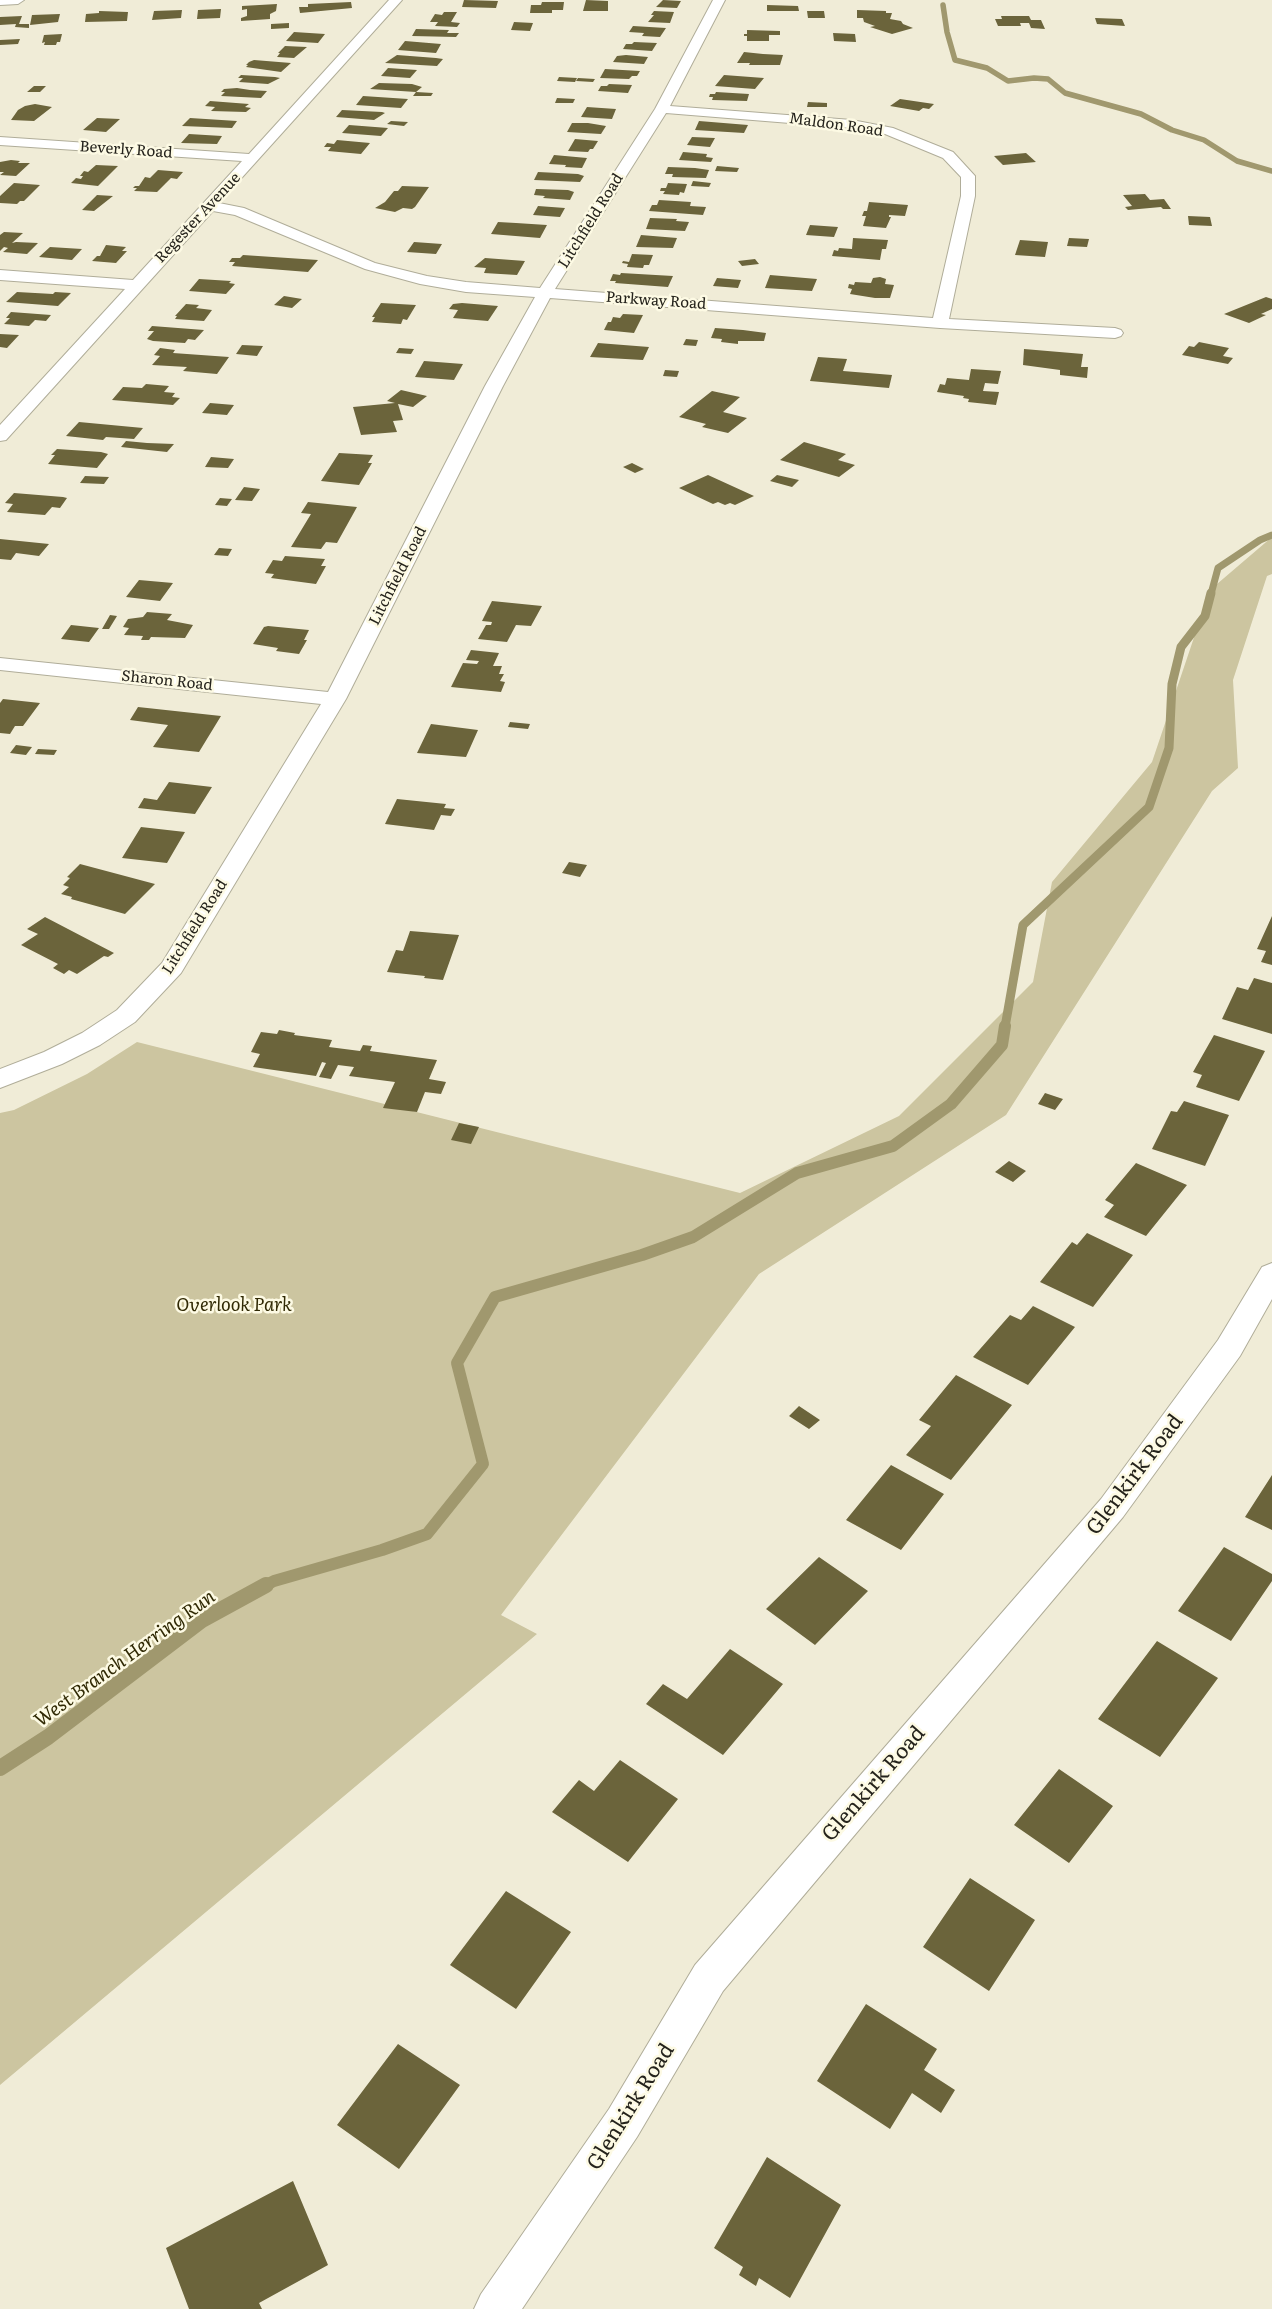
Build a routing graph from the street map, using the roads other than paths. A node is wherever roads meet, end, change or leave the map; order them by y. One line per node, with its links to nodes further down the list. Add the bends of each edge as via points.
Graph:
1 (18, 0): 4 (street)
2 (396, 0): 7 (street, Regester Avenue)
3 (719, 0): 5 (street, Litchfield Road)
4 (0, 1)
5 (662, 109): 11 (street, Litchfield Road); 12 (street, Maldon Road, via 852,124 917,141 948,155 968,176 968,196)
6 (0, 141): 7 (street, Beverly Road)
7 (253, 158): 8 (street, Regester Avenue)
8 (210, 206): 10 (street, Regester Avenue); 11 (street, Parkway Road, via 239,211 395,274 426,282)
9 (0, 275): 10 (street)
10 (136, 286): 14 (street, Regester Avenue)
11 (545, 293): 12 (street, Parkway Road); 16 (street, Litchfield Road, via 494,386)
12 (940, 323): 13 (street, Parkway Road)
13 (1116, 334)
14 (0, 436)
15 (0, 664): 16 (street, Sharon Road)
16 (335, 699): 17 (street, Litchfield Road, via 172,968 119,1021 53,1058)
17 (0, 1079)
18 (1272, 1274): 19 (street, Glenkirk Road, via 1230,1348 1112,1508 709,1978 623,2123)
19 (496, 2309)

